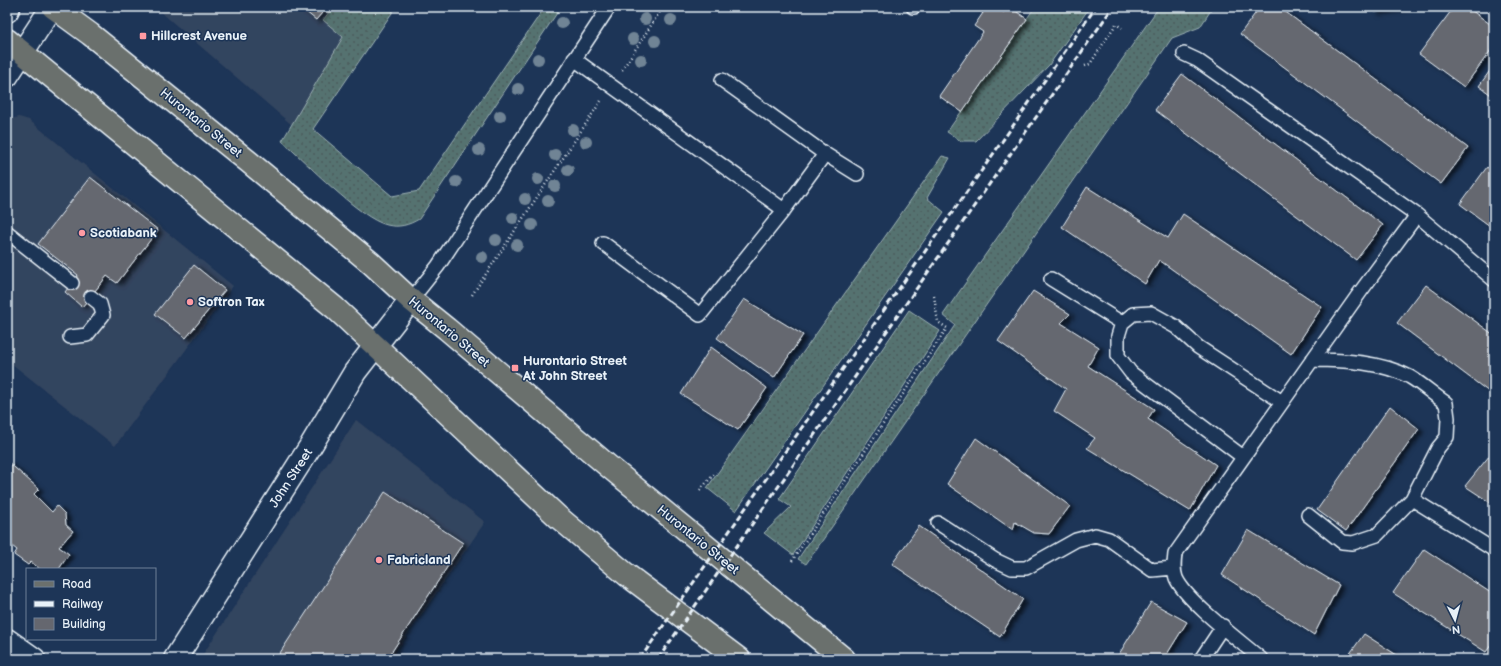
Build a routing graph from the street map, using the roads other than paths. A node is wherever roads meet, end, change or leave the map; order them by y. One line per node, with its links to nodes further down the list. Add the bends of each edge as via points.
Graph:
1 (10, 7): 4 (street)
2 (53, 7): 5 (street); 20 (main road, Hurontario Street, via 249,162)
3 (609, 7): 7 (lane)
4 (7, 10)
5 (15, 46): 8 (street); 23 (main road, via 335,308)
6 (1184, 54): 13 (lane, via 1197,60)
7 (574, 59): 12 (lane); 20 (lane, via 438,266)
8 (7, 76)
9 (722, 80): 10 (lane)
10 (826, 154): 11 (lane); 12 (lane)
11 (857, 174)
12 (784, 210): 15 (lane, via 700,315)
13 (1417, 215): 17 (lane); 24 (lane)
14 (7, 232): 18 (lane)
15 (603, 243)
16 (1051, 279): 21 (lane)
17 (1494, 280)
18 (72, 283)
19 (90, 297): 22 (lane, via 100,304 103,315 86,335)
20 (411, 300): 23 (street, John Street); 37 (main road, Hurontario Street)
21 (1122, 323): 25 (lane, via 1133,314 1151,313 1176,327 1198,347); 26 (lane, via 1118,336 1118,356 1131,373)
22 (70, 337)
23 (376, 346): 35 (street, John Street, via 355,372); 36 (main road, via 558,518 627,575)
24 (1312, 360): 25 (lane); 27 (lane, via 1347,360 1393,370 1410,378 1446,403 1447,437 1438,448)
25 (1282, 402): 26 (lane)
26 (1242, 457): 31 (lane, via 1175,554)
27 (1412, 499): 28 (lane, via 1377,535 1353,543 1342,542); 30 (lane)
28 (1308, 515)
29 (938, 523): 31 (lane, via 1012,568 1026,568 1076,540 1095,535 1110,539 1152,570)
30 (1494, 550)
31 (1173, 568): 32 (lane, via 1176,579 1185,593)
32 (1223, 626): 38 (lane); 39 (lane)
33 (7, 640): 34 (street)
34 (34, 659)
35 (175, 659)
36 (739, 659)
37 (844, 659)
38 (1201, 659)
39 (1261, 659)

